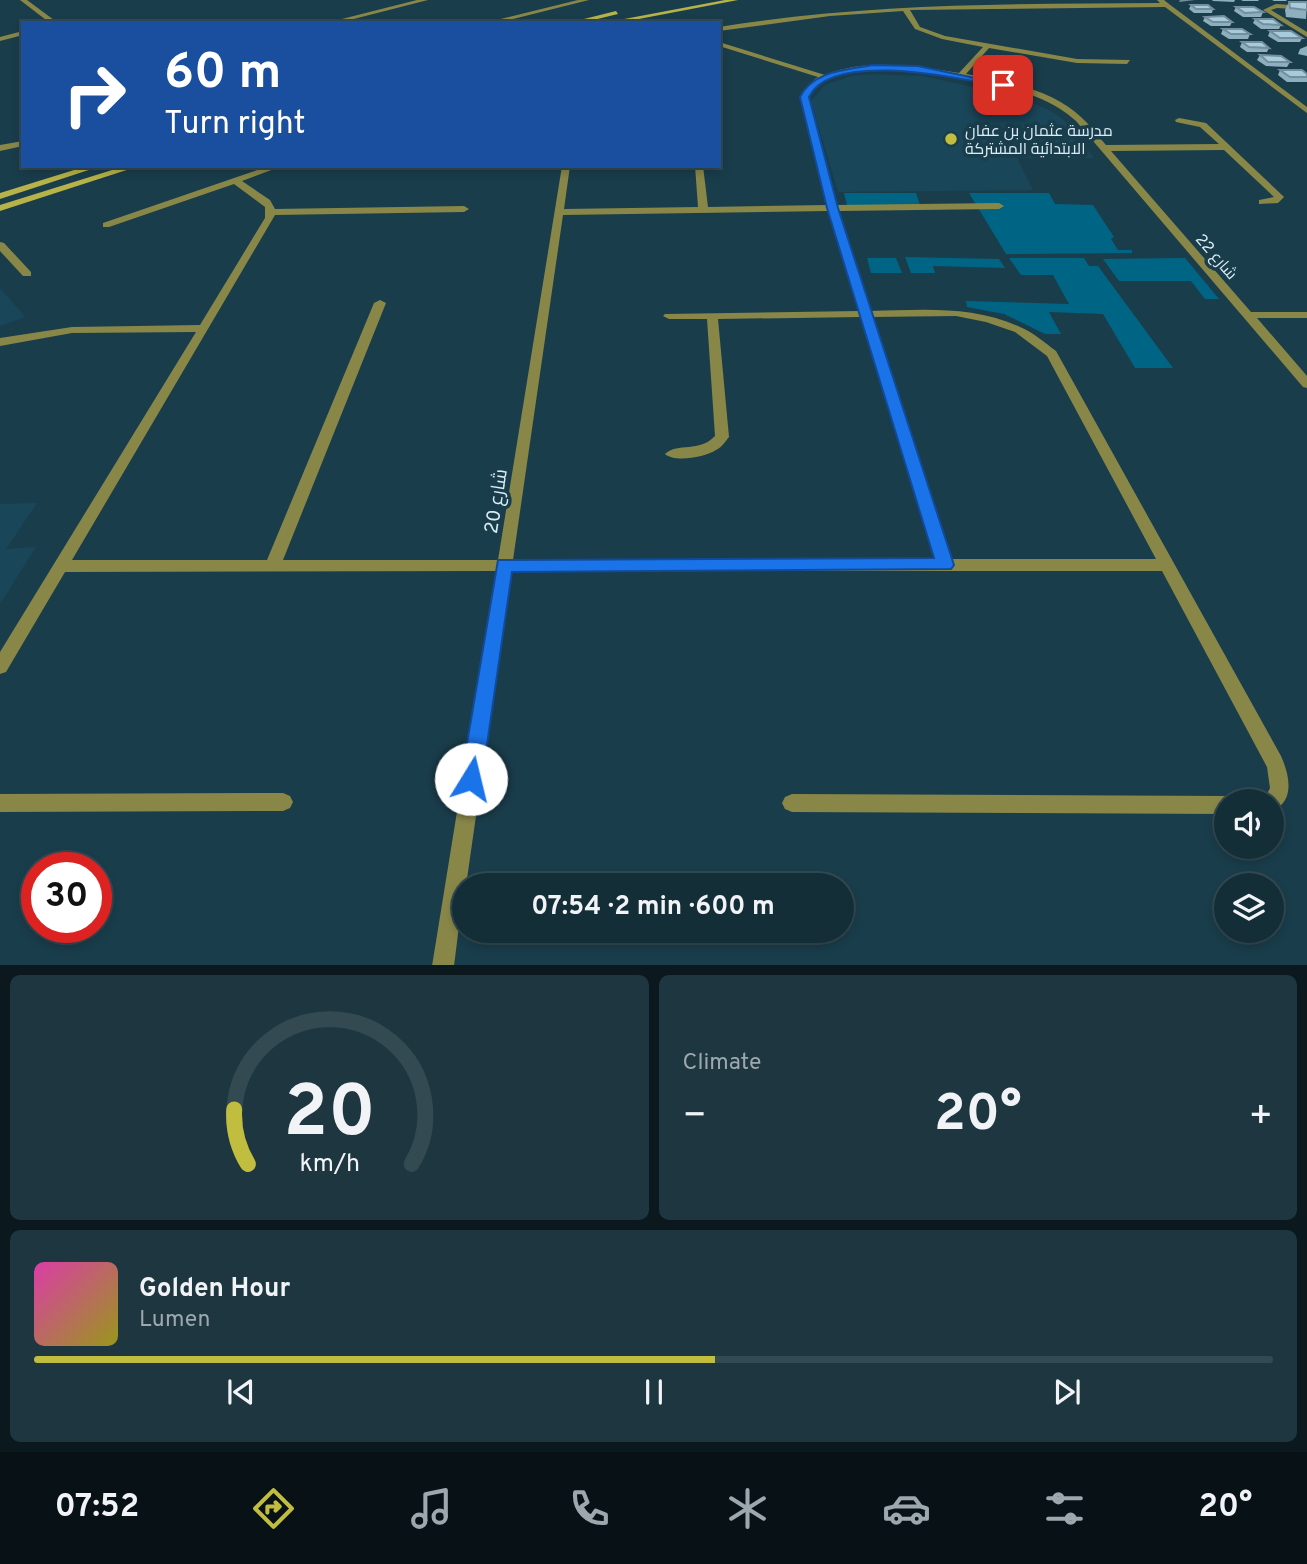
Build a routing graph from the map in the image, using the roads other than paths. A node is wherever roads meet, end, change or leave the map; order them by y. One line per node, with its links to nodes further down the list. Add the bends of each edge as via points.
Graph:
1 (23, 0): 9 (street)
2 (425, 0): 10 (street)
3 (586, 0): 11 (street)
4 (686, 0): 12 (main road)
5 (735, 0): 13 (main road)
6 (1163, 3): 7 (street); 23 (street)
7 (905, 8): 14 (street); 19 (street, via 914,25 928,33)
8 (1307, 8): 16 (street, via 1276,6 1266,10)
9 (52, 21)
10 (337, 21)
11 (496, 21)
12 (581, 21)
13 (617, 21)
14 (721, 29)
15 (21, 34): 17 (street)
16 (1307, 35)
17 (0, 39)
18 (721, 45): 22 (street)
19 (988, 46): 20 (street, via 1077,61); 21 (street)
20 (1127, 62)
21 (960, 76): 22 (street, شارع 22, via 883,67); 28 (street, شارع 22, via 1049,100 1073,114)
22 (825, 78): 39 (street, via 809,87 805,97)
23 (1307, 111)
24 (1179, 120): 26 (street, via 1203,125)
25 (21, 143): 27 (street)
26 (1227, 147): 28 (street); 36 (street, via 1279,197)
27 (0, 148)
28 (1103, 148): 50 (street, شارع 22)
29 (91, 168): 35 (main road)
30 (129, 168): 38 (main road)
31 (272, 168): 34 (street)
32 (566, 168): 43 (street, شارع 20)
33 (699, 168): 41 (street)
34 (235, 181): 42 (street, via 267,202); 44 (street)
35 (0, 196)
36 (1262, 202)
37 (999, 206): 39 (street)
38 (0, 208)
39 (832, 208): 41 (street); 48 (street)
40 (464, 209): 42 (street)
41 (704, 210): 43 (street)
42 (271, 212): 53 (street)
43 (559, 212): 58 (street, شارع 20)
44 (106, 225)
45 (0, 246): 46 (street)
46 (27, 274)
47 (380, 303): 57 (street)
48 (866, 314): 49 (street); 59 (street); 60 (street, via 972,315 1012,327 1043,345)
49 (712, 315): 52 (street); 56 (street, via 722,437 705,451)
50 (1247, 315): 51 (street); 55 (street, شارع 22)
51 (1307, 315)
52 (669, 316)
53 (204, 328): 54 (street, via 72,330); 61 (street)
54 (0, 342)
55 (1307, 384)
56 (672, 454)
57 (272, 565): 58 (street); 61 (street)
58 (504, 565): 59 (street); 68 (street, شارع 20)
59 (945, 565): 60 (street)
60 (1167, 565): 63 (street, via 1279,773)
61 (61, 566): 62 (street)
62 (0, 667)
63 (1279, 789)
64 (283, 802): 65 (street)
65 (0, 803)
66 (792, 803): 67 (street)
67 (1214, 805)
68 (443, 965)

